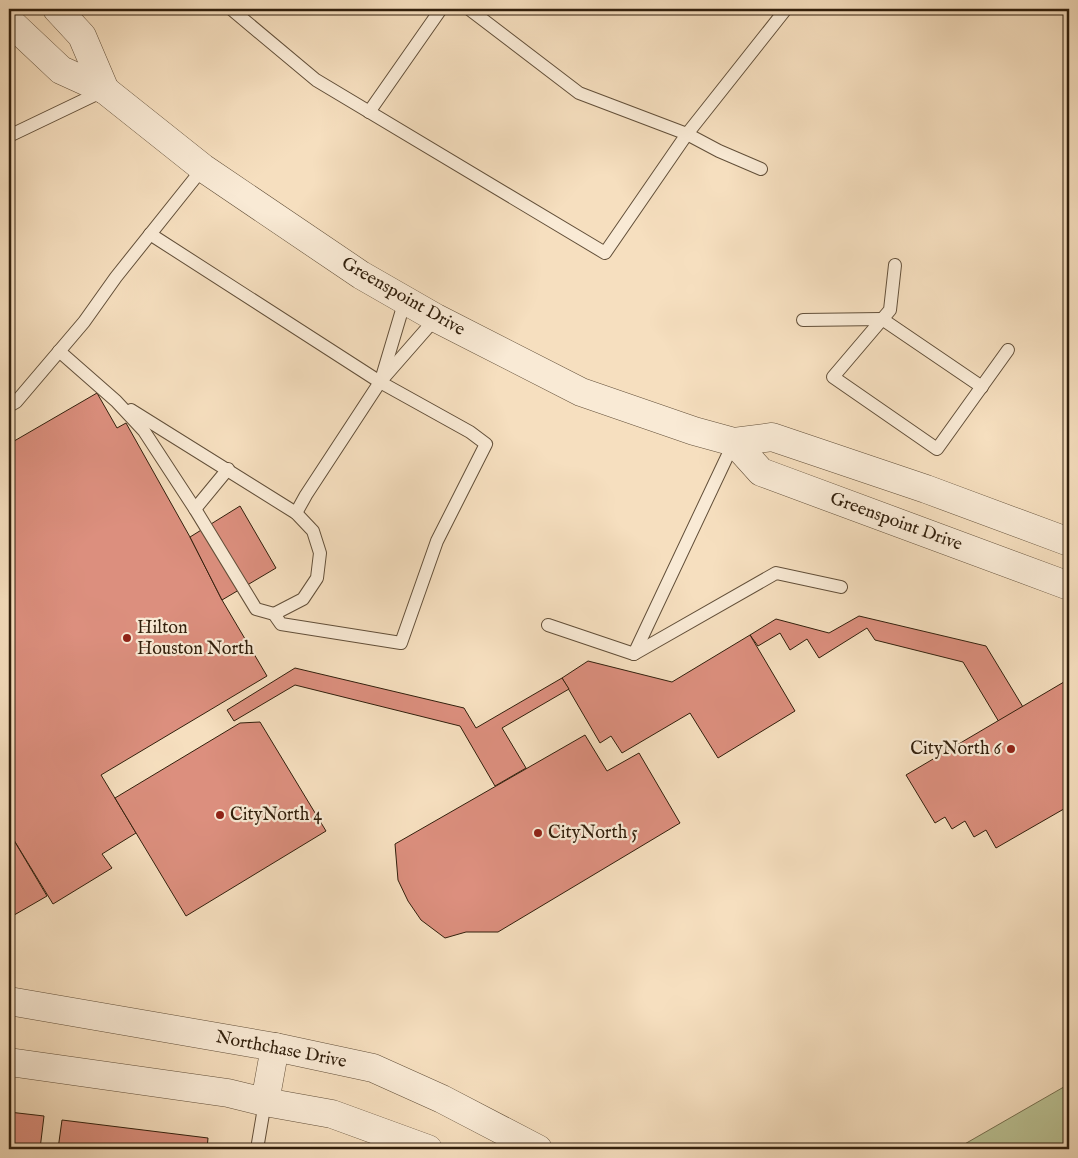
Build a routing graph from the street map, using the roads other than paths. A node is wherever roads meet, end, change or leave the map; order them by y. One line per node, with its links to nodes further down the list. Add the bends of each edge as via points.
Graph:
1 (58, 9): 8 (street, Greenspoint Drive, via 82,36)
2 (231, 9): 6 (lane)
3 (441, 9): 9 (lane)
4 (469, 9): 10 (lane, via 579,93)
5 (786, 9): 10 (lane)
6 (244, 13): 9 (lane, via 316,80)
7 (9, 22): 8 (street, Greenspoint Drive, via 61,70)
8 (106, 90): 11 (lane); 12 (street, Greenspoint Drive)
9 (369, 112): 10 (lane, via 605,253)
10 (687, 134): 13 (lane, via 719,152)
11 (9, 136)
12 (203, 168): 14 (lane); 16 (street, Greenspoint Drive, via 361,275)
13 (761, 169)
14 (150, 234): 21 (lane); 22 (lane)
15 (895, 265): 18 (lane, via 890,310)
16 (405, 300): 17 (street, Greenspoint Drive); 22 (lane)
17 (436, 318): 22 (lane); 26 (street, Greenspoint Drive, via 581,392)
18 (882, 319): 19 (lane); 23 (lane); 23 (lane, via 833,377 937,449)
19 (803, 320)
20 (1008, 350): 23 (lane)
21 (59, 351): 24 (lane); 25 (lane)
22 (380, 382): 29 (lane); 33 (lane, via 486,444 436,541 401,643 281,624)
23 (982, 387)
24 (116, 401): 27 (lane); 28 (lane, via 144,431)
25 (9, 406)
26 (734, 442): 30 (street, Greenspoint Drive, via 772,437); 31 (street, Greenspoint Drive, via 760,472); 35 (lane)
27 (228, 469): 28 (lane); 29 (lane)
28 (196, 509): 33 (lane, via 256,609)
29 (296, 513): 33 (lane, via 313,531 320,553 317,578 303,599)
30 (1069, 542)
31 (1069, 586)
32 (841, 587): 35 (lane, via 776,573)
33 (274, 614)
34 (548, 624): 35 (lane)
35 (634, 654)
36 (9, 1001): 37 (street, Northchase Drive)
37 (275, 1047): 39 (street); 42 (street, Northchase Drive, via 373,1068 442,1099)
38 (9, 1062): 39 (street, via 228,1093)
39 (265, 1102): 40 (lane); 41 (street, via 332,1114)
40 (257, 1149)
41 (428, 1149)
42 (538, 1149)

